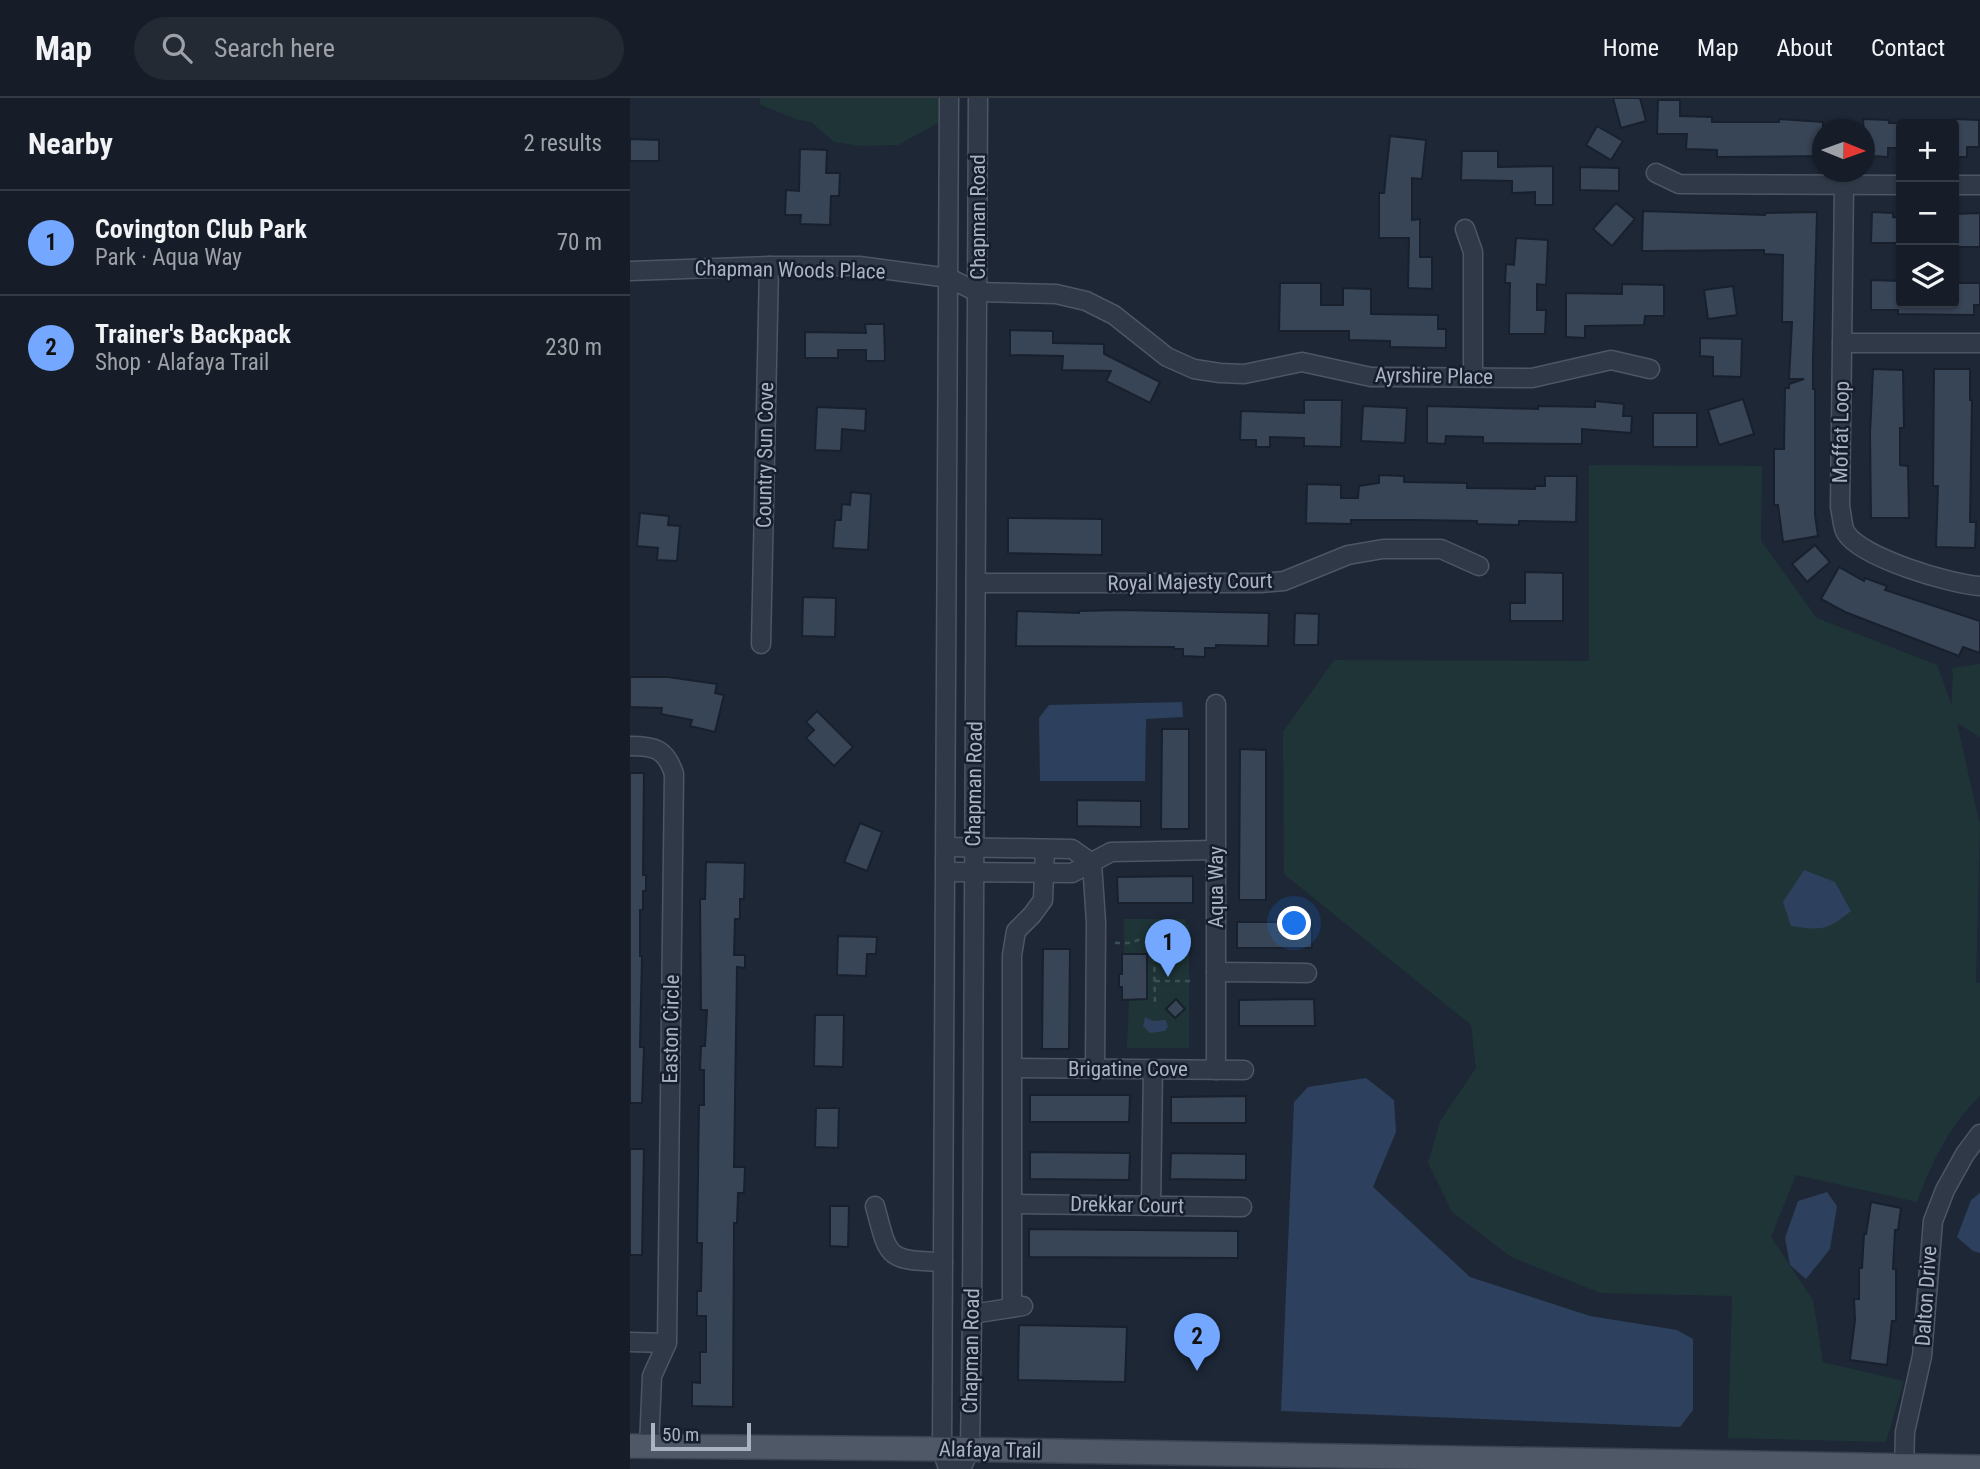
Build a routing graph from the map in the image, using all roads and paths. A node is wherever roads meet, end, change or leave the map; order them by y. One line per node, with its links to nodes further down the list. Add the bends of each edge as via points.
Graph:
1 (949, 98): 11 (street, Chapman Road)
2 (978, 98): 12 (street, Chapman Road)
3 (1656, 173): 4 (street, via 1679,184)
4 (1844, 185): 5 (street); 13 (street, Moffat Loop)
5 (1896, 185)
6 (1959, 185): 7 (street)
7 (1980, 185)
8 (1465, 229): 16 (street, via 1474,252)
9 (769, 266): 10 (street, Chapman Woods Place); 11 (street, Chapman Woods Place, via 859,266); 20 (street, Country Sun Cove)
10 (630, 271)
11 (949, 278): 12 (street, Ayrshire Place); 24 (street, Chapman Road)
12 (977, 292): 16 (street, Ayrshire Place, via 1056,294 1086,301 1114,315 1167,357 1194,369 1244,373 1302,362 1371,376); 18 (street, Chapman Road)
13 (1842, 343): 14 (street); 19 (street, Moffat Loop, via 1840,507 1845,533 1888,560 1926,575)
14 (1980, 343)
15 (1650, 369): 16 (street, Ayrshire Place, via 1612,360 1532,378)
16 (1473, 377)
17 (1479, 566): 18 (street, Royal Majesty Court, via 1441,549 1383,549 1348,555 1284,581)
18 (976, 583): 23 (street, Chapman Road)
19 (1980, 586)
20 (761, 644)
21 (1216, 704): 26 (street, Aqua Way)
22 (630, 746): 50 (street, Easton Circle, via 660,750 674,774)
23 (973, 847): 24 (street); 25 (street); 29 (street, Chapman Road)
24 (946, 848): 28 (street, Chapman Road)
25 (1045, 849): 27 (street, via 1072,849); 30 (street)
26 (1216, 850): 27 (street, via 1111,852); 32 (street, Aqua Way)
27 (1093, 863): 30 (street, via 1072,873); 38 (street)
28 (946, 872): 29 (street); 47 (street, Chapman Road)
29 (973, 872): 30 (street); 48 (street, Chapman Road)
30 (1045, 872): 37 (street, via 1042,900 1016,931 1012,955)
31 (1115, 943): 34 (path, via 1138,940 1154,949)
32 (1216, 972): 33 (street); 40 (street, Aqua Way)
33 (1307, 973)
34 (1155, 981): 35 (path); 36 (path)
35 (1194, 981)
36 (1155, 1007)
37 (1013, 1068): 38 (street, Brigatine Cove); 43 (street)
38 (1095, 1068): 39 (street, Brigatine Cove)
39 (1153, 1069): 40 (street, Brigatine Cove); 44 (street)
40 (1216, 1070): 41 (street, Brigatine Cove)
41 (1244, 1070)
42 (1980, 1134): 55 (street, Dalton Drive, via 1945,1189 1933,1221 1922,1356 1905,1432)
43 (1013, 1204): 44 (street, Drekkar Court); 48 (street, via 1017,1306)
44 (1151, 1205): 46 (street, Drekkar Court)
45 (875, 1206): 47 (street, via 885,1246 895,1256)
46 (1242, 1207)
47 (943, 1262): 52 (street, Chapman Road)
48 (972, 1314): 53 (street, Chapman Road)
49 (630, 1342): 50 (street)
50 (667, 1343): 51 (street, Easton Circle, via 652,1376)
51 (639, 1446): 52 (main road, Alafaya Trail)
52 (945, 1459): 53 (main road, Alafaya Trail)
53 (966, 1459): 55 (main road, Alafaya Trail)
54 (1980, 1467): 55 (main road, Alafaya Trail)
55 (1904, 1468)

